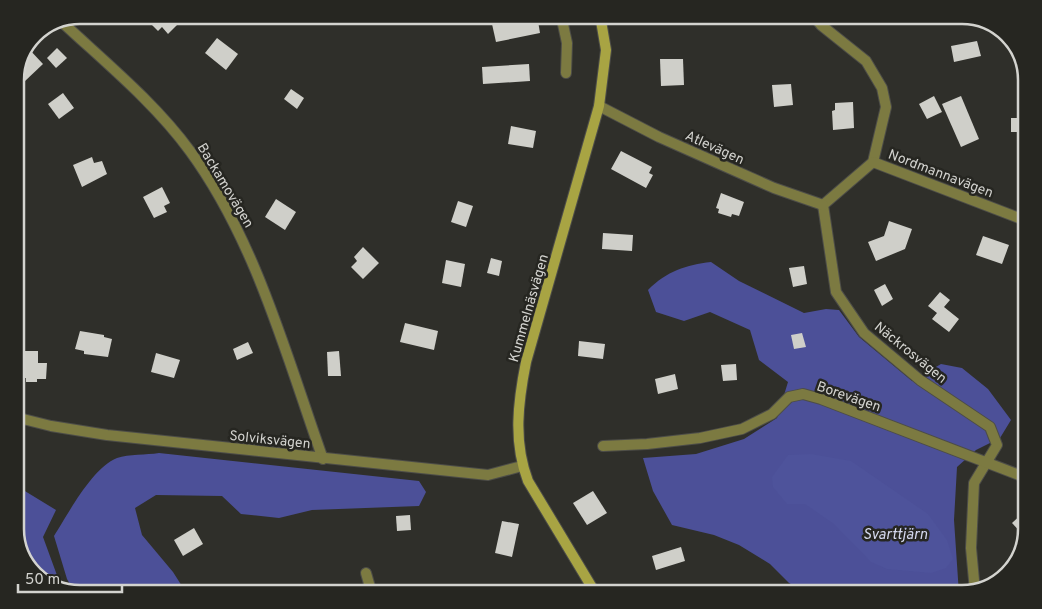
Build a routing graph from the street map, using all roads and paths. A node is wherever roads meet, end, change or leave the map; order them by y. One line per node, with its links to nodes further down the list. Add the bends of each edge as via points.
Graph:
1 (564, 24): 5 (street)
2 (602, 24): 6 (street, Kummelnäsvägen, via 606,50)
3 (820, 24): 7 (street, via 866,61 882,88 886,107)
4 (66, 26): 12 (street, Backamovägen, via 167,122 191,152 234,222 273,318)
5 (566, 73)
6 (599, 106): 8 (street, Atlevägen, via 667,141 774,188); 14 (street, Kummelnäsvägen, via 526,362 518,420)
7 (873, 162): 8 (street); 9 (street, Nordmannavägen)
8 (823, 205): 13 (street, Näckrosvägen, via 836,292 864,333 920,380 990,427 997,445)
9 (1018, 218)
10 (24, 419): 12 (street, Solviksvägen, via 107,435)
11 (603, 446): 13 (street, Borevägen, via 700,438 742,430 772,414 789,397 802,394)
12 (323, 459): 14 (street, Solviksvägen, via 488,475)
13 (987, 464): 15 (street, Borevägen); 17 (street, Näckrosvägen, via 974,484 971,548)
14 (522, 466): 19 (street, Kummelnäsvägen, via 537,498)
15 (1018, 475)
16 (366, 573): 18 (street)
17 (974, 584)
18 (369, 585)
19 (590, 585)

